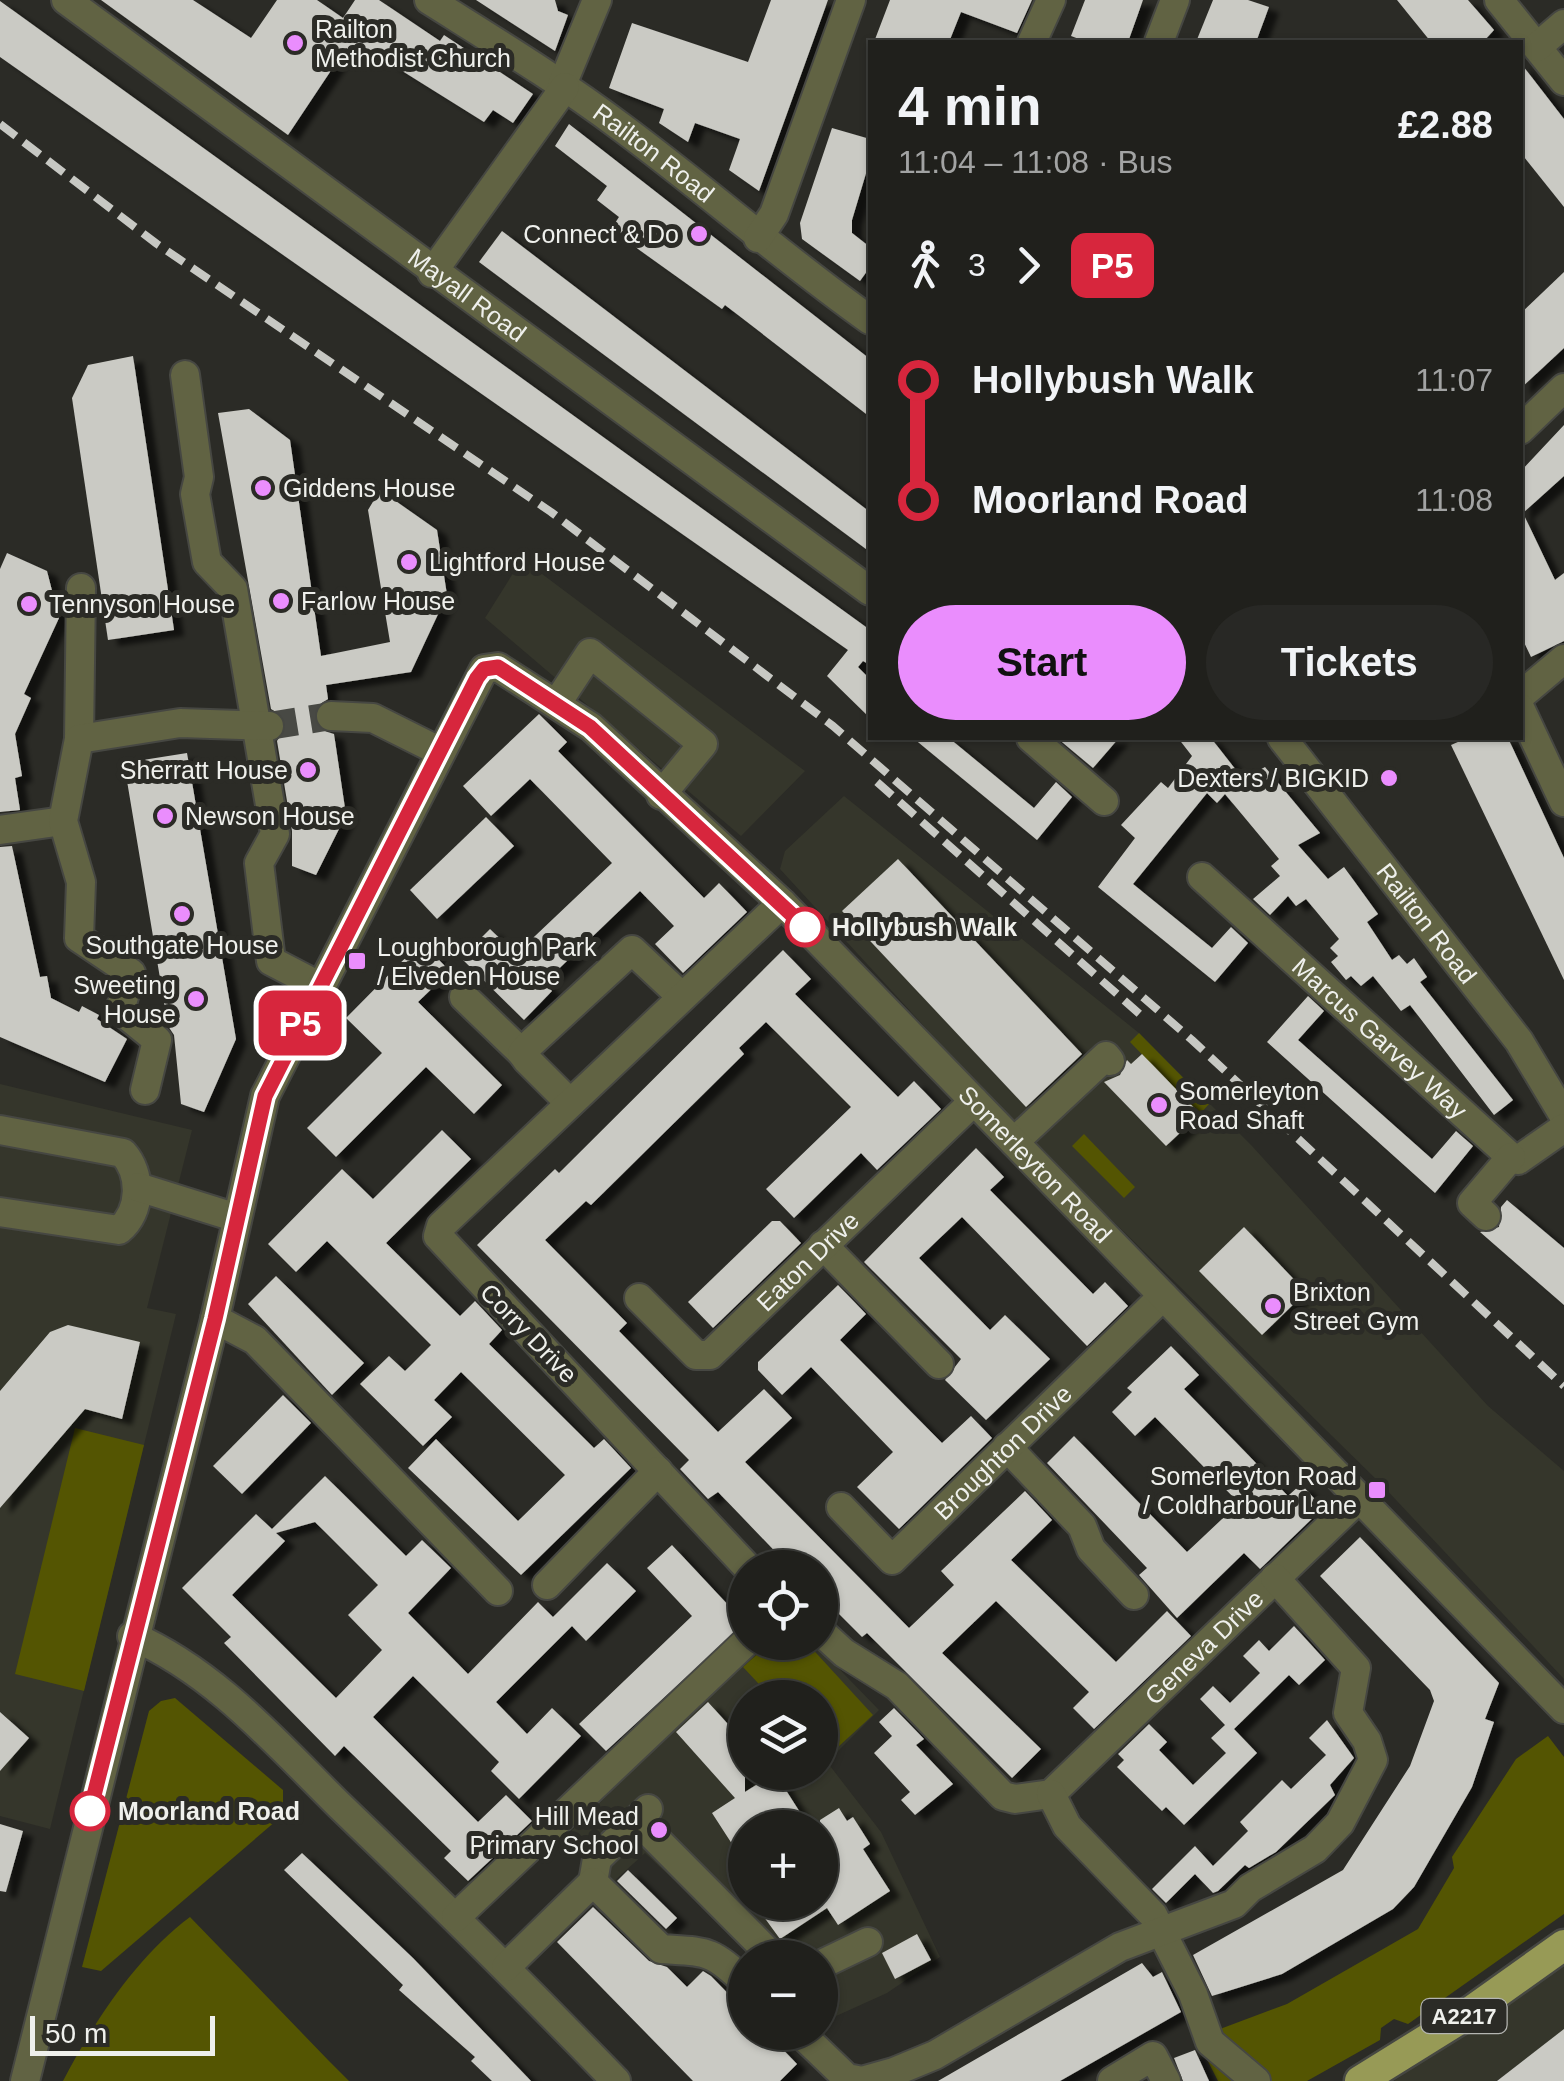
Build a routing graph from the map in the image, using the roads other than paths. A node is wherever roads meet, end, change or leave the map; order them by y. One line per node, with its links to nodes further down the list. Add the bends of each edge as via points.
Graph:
1 (66, 0): 15 (street, Mayall Road)
2 (429, 0): 13 (street, Railton Road)
3 (597, 0): 13 (street)
4 (852, 0): 14 (street, via 774,214)
5 (1052, 0): 9 (street)
6 (1176, 0): 10 (street)
7 (1499, 0): 11 (street)
8 (1564, 24): 11 (street)
9 (1033, 40)
10 (1161, 40)
11 (1525, 41): 12 (street)
12 (1564, 81)
13 (564, 86): 14 (street, Railton Road); 15 (street)
14 (758, 238): 16 (street, Railton Road)
15 (432, 274): 21 (street, Mayall Road)
16 (868, 319)
17 (185, 375): 27 (street, via 207,562 233,590)
18 (1564, 388): 19 (street)
19 (1523, 427)
20 (81, 588): 28 (street)
21 (868, 590)
22 (1564, 659): 23 (street)
23 (1523, 693)
24 (557, 702): 31 (street, Somerleyton Road, via 498,667 484,669); 32 (street, Somerleyton Road); 32 (street, via 590,653 703,744)
25 (1523, 714): 34 (street)
26 (331, 716): 31 (street, via 374,718)
27 (262, 726): 28 (street, via 180,723); 39 (street, via 274,834 259,863 271,961)
28 (79, 739): 35 (street)
29 (1033, 740): 33 (street)
30 (1284, 740): 47 (street, Railton Road, via 1519,1041)
31 (439, 751): 39 (street)
32 (661, 795): 38 (street, Somerleyton Road)
33 (1104, 801)
34 (1564, 802)
35 (63, 821): 36 (street); 44 (street, via 81,882 79,938 131,973 120,1010 157,1040)
36 (0, 830)
37 (1202, 877): 51 (street, Marcus Garvey Way)
38 (782, 903): 41 (street, Corry Drive); 45 (street, Somerleyton Road)
39 (319, 986): 55 (street, via 265,1096)
40 (464, 996): 42 (street)
41 (680, 996): 42 (street, via 632,950); 46 (street, Corry Drive)
42 (522, 1053): 46 (street)
43 (1110, 1061): 50 (street, via 1106,1056)
44 (145, 1090)
45 (974, 1101): 50 (street, Somerleyton Road); 56 (street, Eaton Drive)
46 (570, 1102): 62 (street, Corry Drive, via 438,1236)
47 (1564, 1116)
48 (1564, 1128): 51 (street, via 1518,1160)
49 (0, 1130): 52 (street, via 123,1153 134,1165)
50 (1014, 1142): 57 (street, Somerleyton Road)
51 (1511, 1158): 54 (street, via 1472,1203)
52 (138, 1187): 53 (street, via 128,1223 119,1230); 55 (street)
53 (0, 1212)
54 (1486, 1216)
55 (234, 1217): 59 (street)
56 (823, 1245): 58 (street, Eaton Drive, via 702,1358); 60 (street)
57 (1163, 1296): 61 (street, Broughton Drive); 63 (street, Somerleyton Road)
58 (640, 1298)
59 (215, 1319): 68 (street, via 255,1340); 70 (street)
60 (938, 1364)
61 (1007, 1446): 64 (street, Broughton Drive, via 892,1560); 69 (street, via 1082,1526 1091,1549)
62 (658, 1471): 65 (street, Corry Drive); 67 (street)
63 (1358, 1500): 66 (street, Geneva Drive); 73 (street, Somerleyton Road)
64 (842, 1507)
65 (731, 1550)
66 (1274, 1578): 74 (street, Geneva Drive); 77 (street, via 1355,1662 1348,1712 1371,1750 1372,1768 1340,1823 1315,1849 1234,1904)
67 (547, 1585)
68 (498, 1592)
69 (1134, 1595)
70 (132, 1636): 76 (street, via 211,1684); 85 (street)
71 (838, 1648): 74 (street, via 897,1686 1003,1796)
72 (728, 1659): 76 (street)
73 (1564, 1709)
74 (1051, 1794): 77 (street, via 1067,1826)
75 (594, 1882): 78 (street, via 596,1859 643,1815); 82 (street); 83 (street, via 661,1949 691,1947)
76 (456, 1917): 82 (street)
77 (1160, 1928): 84 (street, via 894,2072 847,2078); 89 (street, via 1210,2042)
78 (758, 1940)
79 (868, 1942): 81 (street)
80 (1564, 1945): 90 (main road, A2217)
81 (838, 1956)
82 (506, 1967): 86 (street)
83 (728, 1969)
84 (818, 2050)
85 (24, 2081)
86 (616, 2081)
87 (1112, 2081): 88 (street, via 1153,2056)
88 (1166, 2081)
89 (1256, 2081)
90 (1360, 2081)

